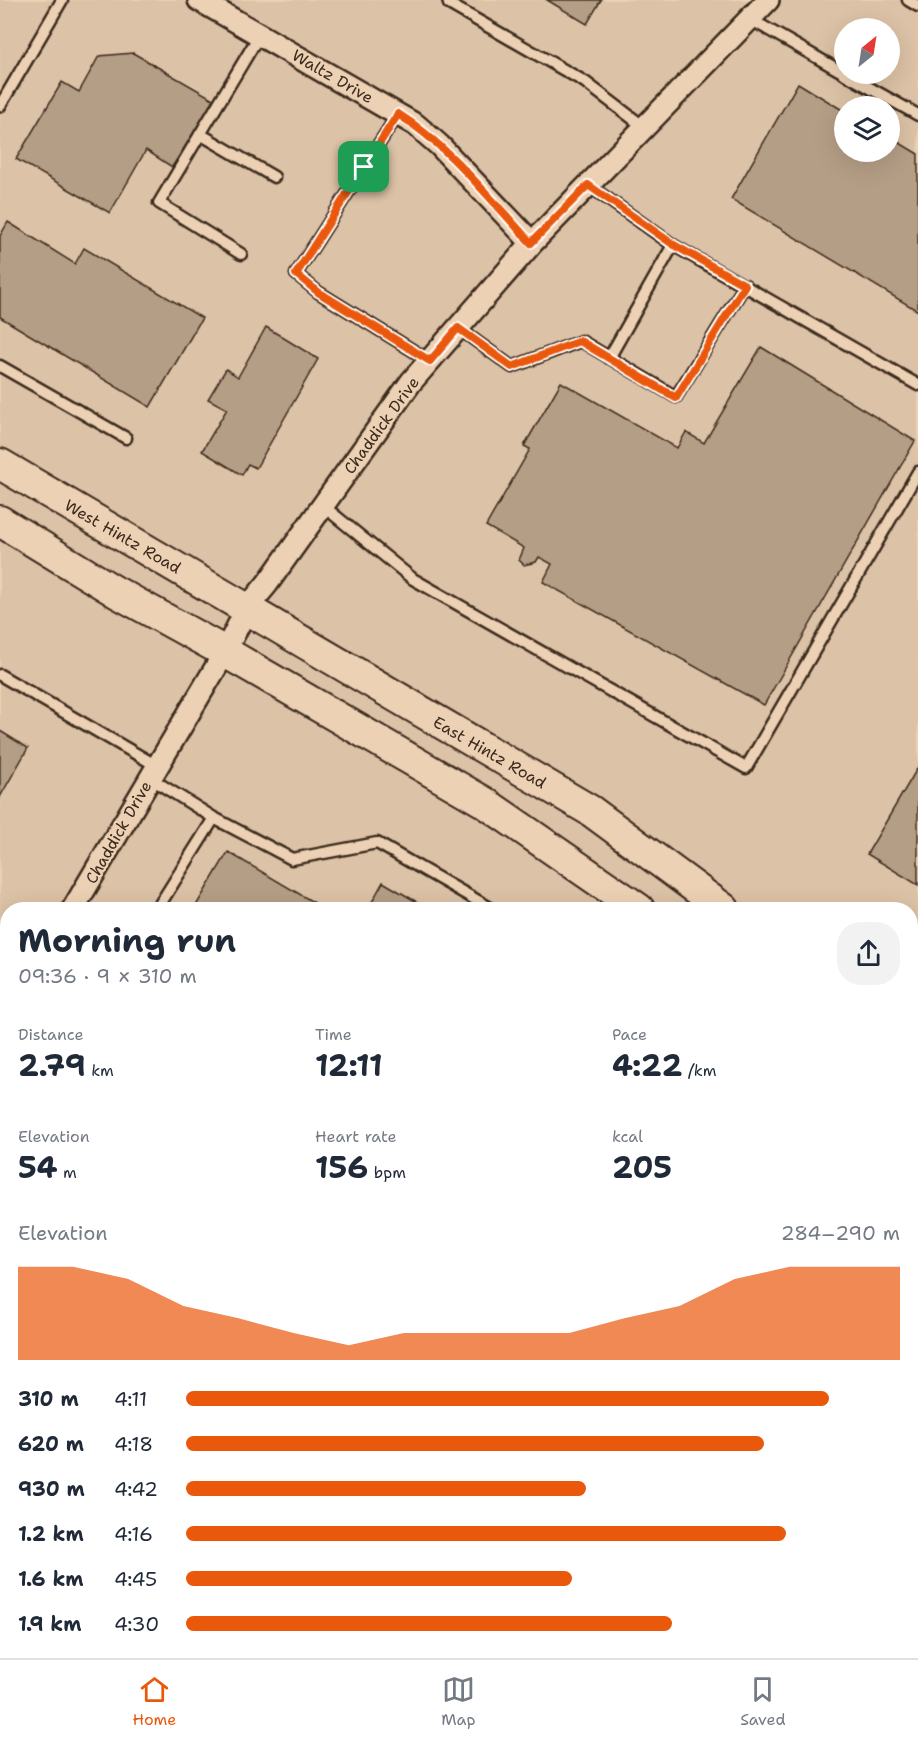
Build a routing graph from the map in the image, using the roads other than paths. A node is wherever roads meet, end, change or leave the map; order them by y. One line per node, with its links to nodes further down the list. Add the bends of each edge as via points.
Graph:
1 (62, 0): 11 (lane)
2 (199, 0): 8 (street, Waltz Drive)
3 (448, 0): 14 (lane, via 585,82)
4 (768, 0): 7 (street, Chaddick Drive)
5 (908, 0): 6 (lane)
6 (918, 6)
7 (750, 19): 9 (lane); 14 (street, Chaddick Drive)
8 (260, 34): 12 (street, Waltz Drive); 15 (lane)
9 (834, 67)
10 (864, 84): 13 (lane)
11 (0, 106)
12 (398, 114): 18 (street, Waltz Drive, via 439,145); 24 (lane, via 296,274 318,292)
13 (918, 115)
14 (644, 127): 17 (street, Chaddick Drive)
15 (200, 134): 16 (lane); 20 (lane, via 159,203)
16 (274, 177)
17 (588, 185): 18 (street, Chaddick Drive); 19 (lane)
18 (531, 243): 22 (street, Chaddick Drive)
19 (674, 245): 21 (lane); 23 (lane)
20 (241, 254)
21 (745, 285): 23 (lane, via 676,398); 26 (lane)
22 (458, 328): 23 (lane, via 512,367 580,341); 24 (street, Chaddick Drive)
23 (609, 358)
24 (430, 361): 30 (street, Chaddick Drive)
25 (0, 366): 27 (lane)
26 (918, 385)
27 (126, 438)
28 (0, 464): 32 (main road, West Hintz Road)
29 (918, 472): 30 (lane, via 746,768 413,579)
30 (322, 506): 32 (street, Chaddick Drive)
31 (0, 521): 33 (main road)
32 (247, 608): 33 (street, Chaddick Drive); 41 (main road, East Hintz Road, via 591,811)
33 (225, 652): 35 (street, Chaddick Drive); 40 (main road, via 484,802)
34 (0, 675): 35 (lane)
35 (153, 772): 36 (lane); 37 (street, Chaddick Drive)
36 (214, 818): 38 (lane); 39 (lane, via 292,859 377,843)
37 (77, 902)
38 (161, 902)
39 (480, 902)
40 (629, 902)
41 (714, 902)

